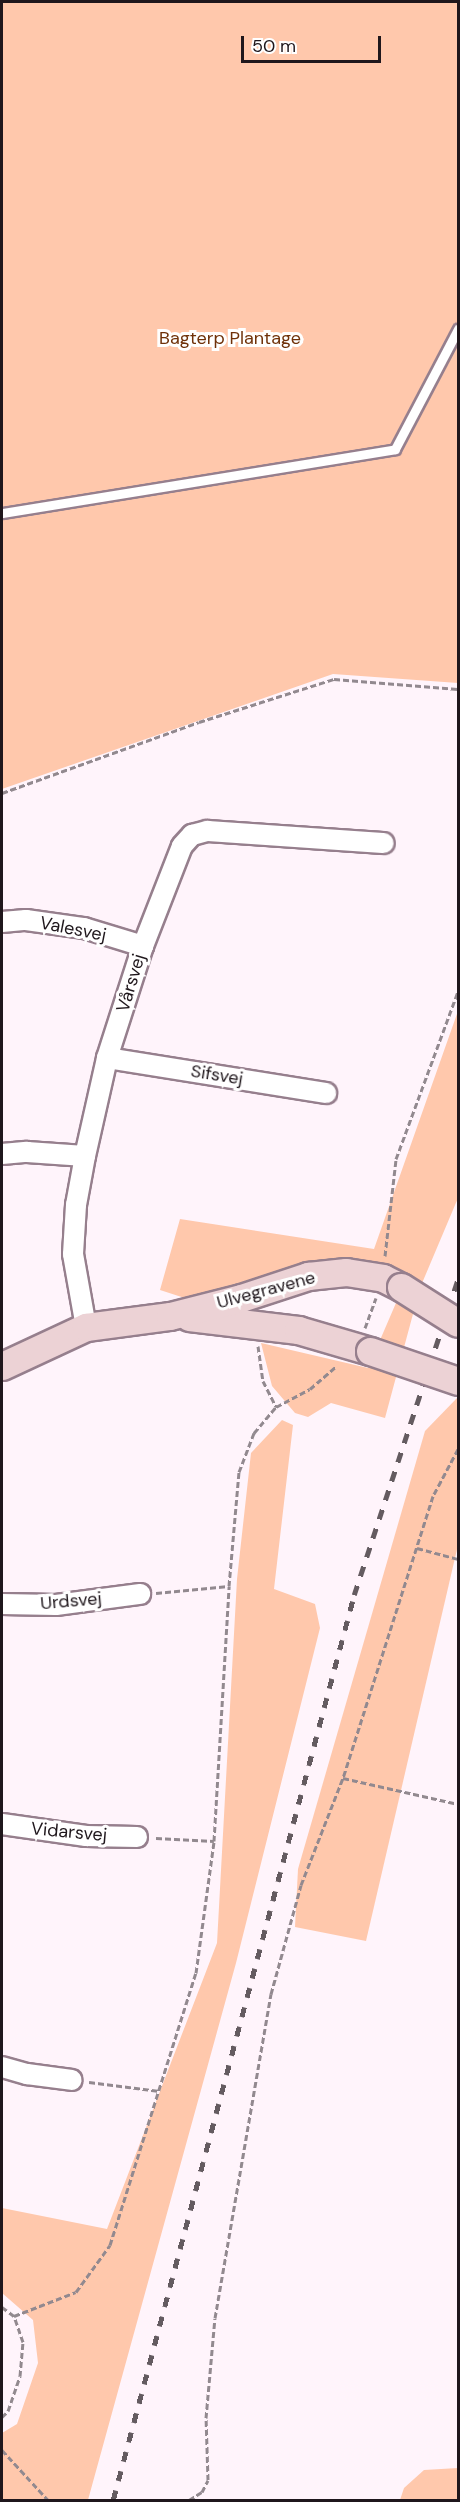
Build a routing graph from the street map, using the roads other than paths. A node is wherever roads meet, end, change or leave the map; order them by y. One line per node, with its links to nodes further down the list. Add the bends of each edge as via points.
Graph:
1 (459, 329): 2 (lane, via 395,449)
2 (2, 513)
3 (384, 843): 5 (street, Vårsvej, via 207,831 192,835 182,846)
4 (2, 922): 5 (street, Valesvej, via 26,920 84,928)
5 (143, 946): 6 (street, Vårsvej)
6 (107, 1058): 7 (street, Sifsvej); 9 (street, Vårsvej)
7 (326, 1093)
8 (2, 1154): 9 (street)
9 (85, 1156): 12 (street, Vårsvej, via 73,1254)
10 (170, 1316): 11 (street, Ulvegravene, bridge, via 308,1276 346,1272 392,1283); 12 (street, Ulvegravene); 14 (street, Ulvegravene, bridge, via 298,1330)
11 (459, 1323)
12 (86, 1328): 13 (street, Ulvegravene)
13 (2, 1366)
14 (459, 1381)
15 (140, 1594): 16 (street, Urdsvej, via 56,1605)
16 (2, 1604)
17 (2, 1824): 18 (street, Vidarsvej, via 86,1836)
18 (137, 1837)
19 (2, 2067): 20 (street)
20 (72, 2080)

